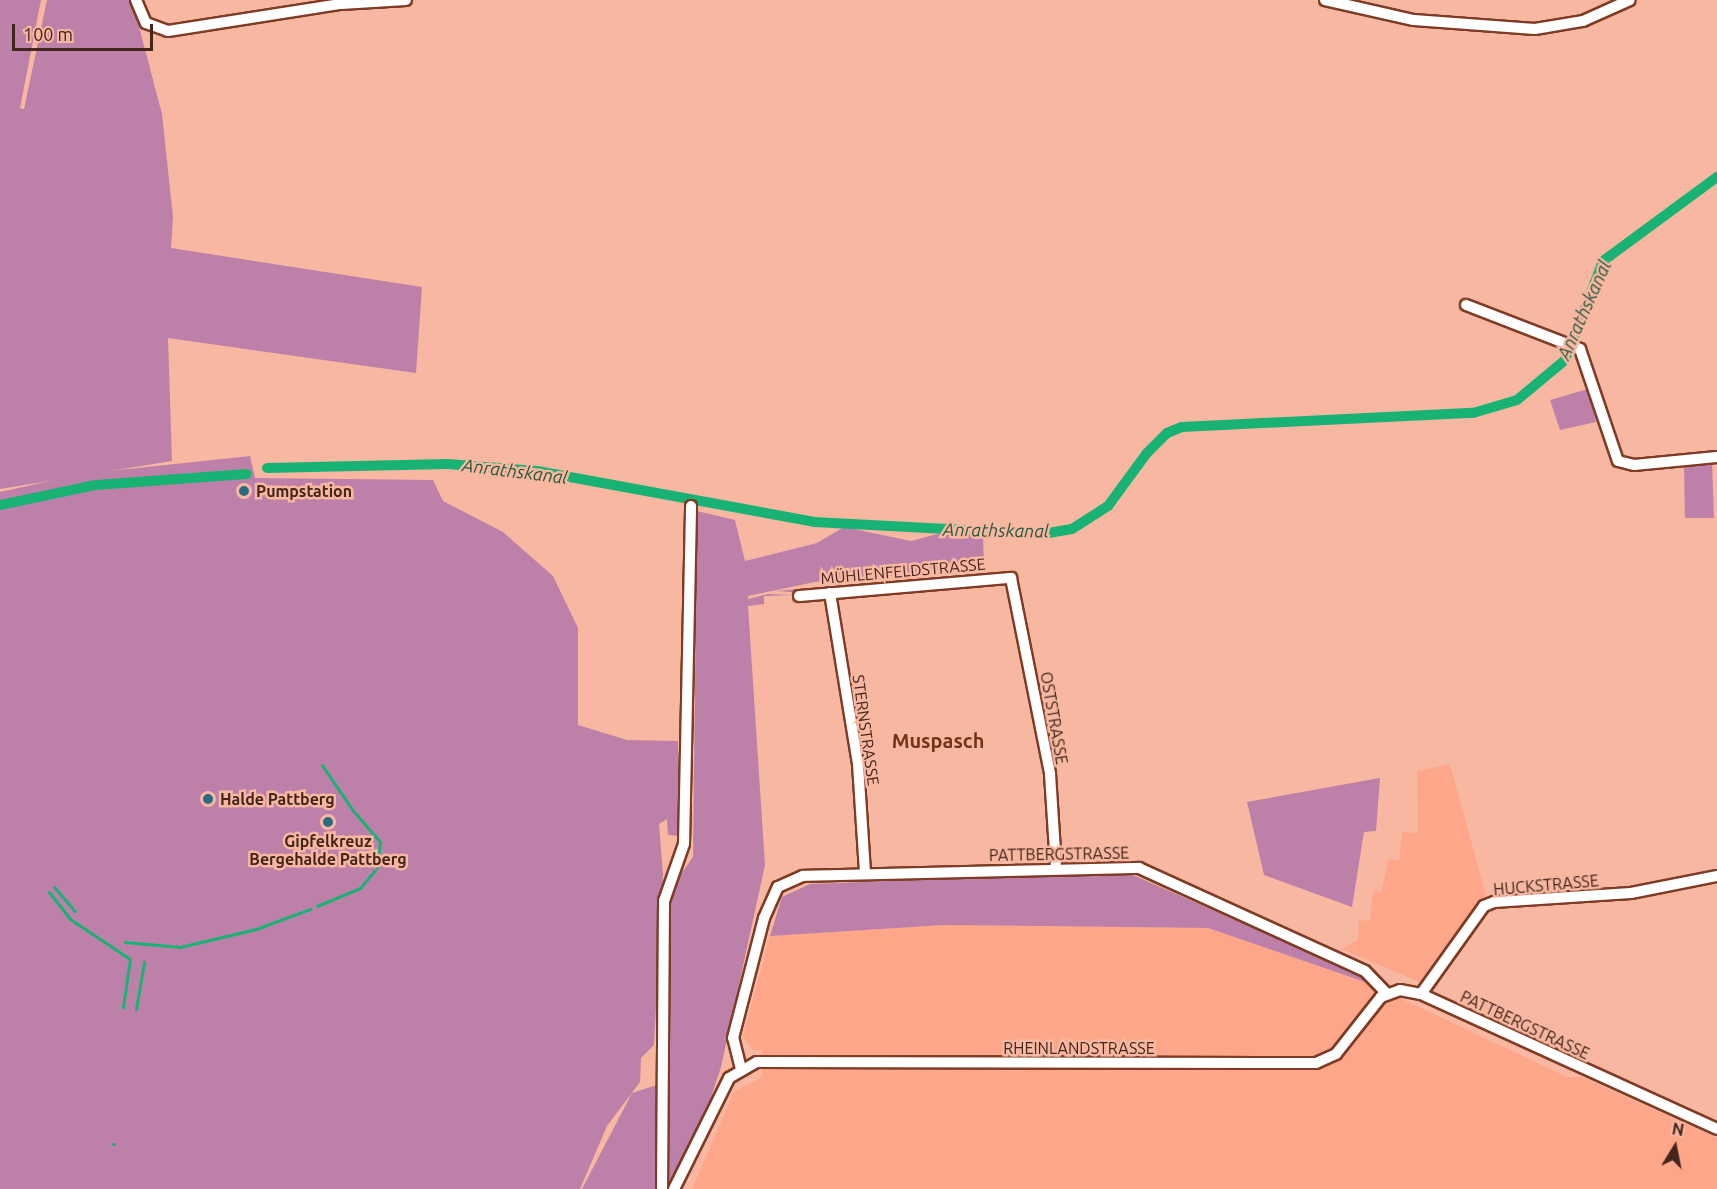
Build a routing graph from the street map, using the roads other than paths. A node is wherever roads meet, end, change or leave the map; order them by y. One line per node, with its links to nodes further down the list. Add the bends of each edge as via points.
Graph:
1 (136, 0): 2 (street, via 146,23 168,31 341,4)
2 (406, 0)
3 (1325, 0): 4 (street, via 1414,20 1534,29 1582,21)
4 (1630, 0)
5 (1466, 305): 6 (street, via 1576,347 1618,461 1634,465)
6 (1717, 457)
7 (691, 506): 18 (street, via 684,844 664,901)
8 (1011, 578): 9 (street, MÜHLENFELDSTRASSE); 11 (street, OSTSTRASSE, via 1050,774)
9 (830, 593): 10 (street, MÜHLENFELDSTRASSE); 12 (street, STERNSTRASSE, via 858,764)
10 (798, 596)
11 (1056, 867): 12 (street, PATTBERGSTRASSE); 14 (street, PATTBERGSTRASSE, via 1139,868 1365,971)
12 (866, 873): 16 (street, PATTBERGSTRASSE, via 793,878 774,893 733,1038)
13 (1717, 876): 15 (street, HUCKSTRASSE, via 1632,893 1494,902 1474,919)
14 (1387, 994): 15 (street, PATTBERGSTRASSE, via 1400,990); 16 (street, RHEINLANDSTRASSE, via 1336,1054 1316,1063 769,1062)
15 (1421, 994): 17 (street, PATTBERGSTRASSE)
16 (741, 1069): 19 (street, via 720,1093)
17 (1717, 1129)
18 (662, 1189)
19 (674, 1189)

